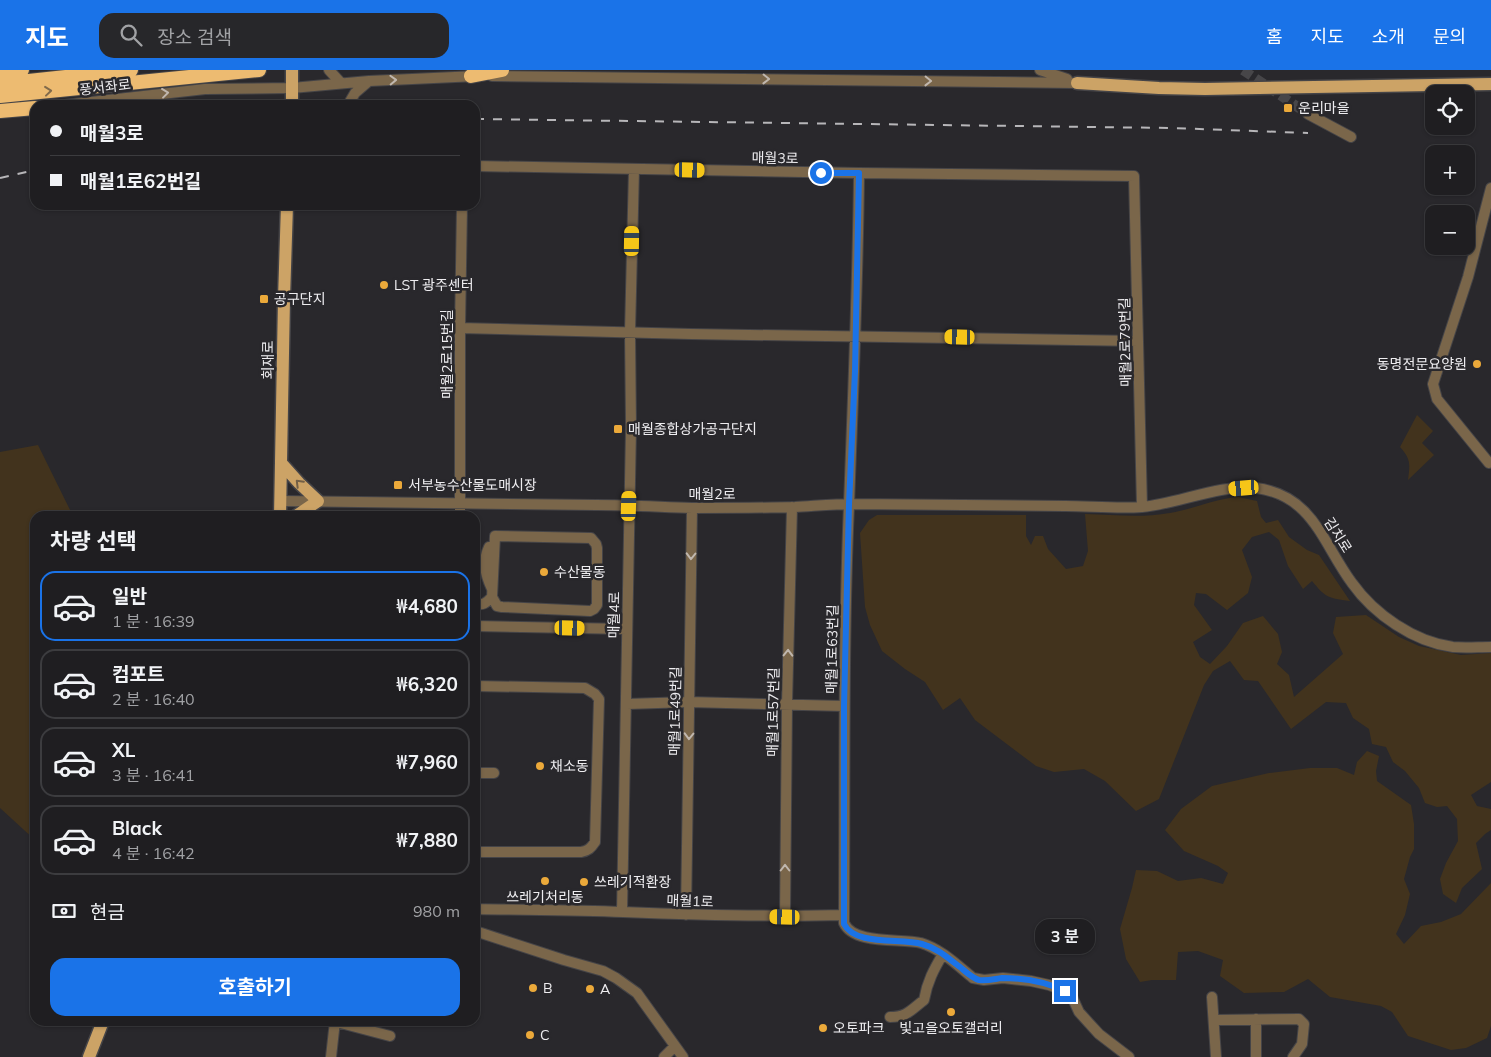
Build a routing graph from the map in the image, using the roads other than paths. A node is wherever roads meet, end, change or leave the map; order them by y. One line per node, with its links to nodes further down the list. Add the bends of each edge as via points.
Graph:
1 (22, 70): 8 (highway)
2 (131, 70): 13 (highway)
3 (259, 70): 16 (highway, one-way to 3)
4 (292, 70): 15 (main road)
5 (329, 70): 11 (street)
6 (502, 70): 9 (highway)
7 (1040, 70): 12 (street)
8 (0, 72)
9 (471, 76): 10 (street, 풍서좌로, one-way to 9); 12 (street, 풍서좌로, one-way to 12)
10 (368, 81): 11 (street, 풍서좌로); 19 (street)
11 (341, 83): 15 (street, 풍서좌로)
12 (1077, 83): 14 (main road, via 1205,89)
13 (0, 84)
14 (1491, 84)
15 (292, 88): 17 (street, 풍서좌로, one-way to 15, via 205,89); 18 (main road)
16 (0, 96)
17 (109, 100)
18 (292, 100)
19 (351, 100)
20 (30, 109): 21 (highway)
21 (0, 112)
22 (1308, 114): 23 (street)
23 (1351, 137)
24 (480, 166): 25 (street, 매월3로)
25 (634, 169): 26 (street, 매월3로); 32 (street, 매월4로)
26 (859, 173): 27 (street, 매월3로); 33 (street, 매월1로63번길)
27 (1134, 176): 34 (street, 매월2로79번길)
28 (1491, 188): 35 (street, via 1468,277 1433,384 1436,399)
29 (287, 210): 36 (main road, 회재로)
30 (462, 210): 31 (street, 매월2로15번길)
31 (460, 328): 32 (street); 39 (street, 매월2로15번길)
32 (630, 332): 33 (street); 41 (street, 매월4로)
33 (855, 335): 34 (street); 40 (street, 매월1로63번길)
34 (1138, 341): 43 (street, 매월2로79번길)
35 (1489, 463)
36 (282, 464): 37 (main road, 회재로); 38 (main road, one-way to 36)
37 (282, 501): 38 (street, 매월2로); 45 (main road, 회재로)
38 (318, 501): 39 (street, 매월2로); 46 (main road)
39 (460, 503): 41 (street, 매월2로); 47 (street, 매월2로15번길)
40 (849, 504): 42 (street, 매월2로); 43 (street, 매월2로); 60 (street, 매월1로63번길)
41 (629, 506): 44 (street, 매월2로); 54 (street, 매월4로)
42 (792, 507): 44 (street, 매월2로); 59 (street, 매월1로57번길, one-way to 42)
43 (1142, 507): 55 (street, 김치로, via 1227,489 1256,488 1274,492 1309,515 1353,584 1388,619 1436,643 1463,648)
44 (692, 508): 57 (street, 매월1로49번길, one-way to 57)
45 (281, 511)
46 (303, 511)
47 (460, 511)
48 (489, 547): 49 (street, via 484,574)
49 (493, 594): 50 (street, via 486,603); 51 (street, via 497,606 502,608); 51 (street, via 495,536 591,538 597,548 597,605)
50 (480, 604)
51 (590, 611): 53 (street)
52 (480, 626): 53 (street)
53 (590, 628): 54 (street)
54 (627, 629): 58 (street, 매월4로)
55 (1491, 647)
56 (480, 686): 63 (street, via 585,688 599,698 595,842 592,848 581,852)
57 (689, 702): 58 (street); 59 (street); 66 (street, 매월1로49번길, one-way to 66)
58 (627, 704): 65 (street, 매월4로)
59 (787, 704): 60 (street); 68 (street, 매월1로57번길, one-way to 59)
60 (844, 706): 67 (street, 매월1로63번길)
61 (480, 773): 62 (street)
62 (494, 773)
63 (480, 852)
64 (480, 909): 65 (street, 매월1로)
65 (622, 912): 66 (street, 매월1로)
66 (686, 915): 68 (street, 매월1로)
67 (844, 915): 68 (street, 매월1로); 70 (street, via 846,928 864,938 923,944)
68 (785, 917)
69 (480, 933): 79 (street, via 603,971 616,978 637,993)
70 (943, 954): 72 (street, via 926,986 924,1000 906,1015); 84 (street, via 973,978 1031,981 1065,991 1099,1034)
71 (1212, 997): 74 (street)
72 (890, 1017)
73 (1256, 1019): 74 (street); 86 (street); 87 (street, via 1302,1021 1302,1044)
74 (1214, 1020): 85 (street)
75 (101, 1026): 80 (main road)
76 (334, 1026): 81 (street)
77 (350, 1026): 78 (street)
78 (390, 1036)
79 (676, 1046): 82 (street); 83 (street)
80 (89, 1057)
81 (331, 1057)
82 (664, 1057)
83 (683, 1057)
84 (1129, 1057)
85 (1216, 1057)
86 (1256, 1057)
87 (1293, 1057)

